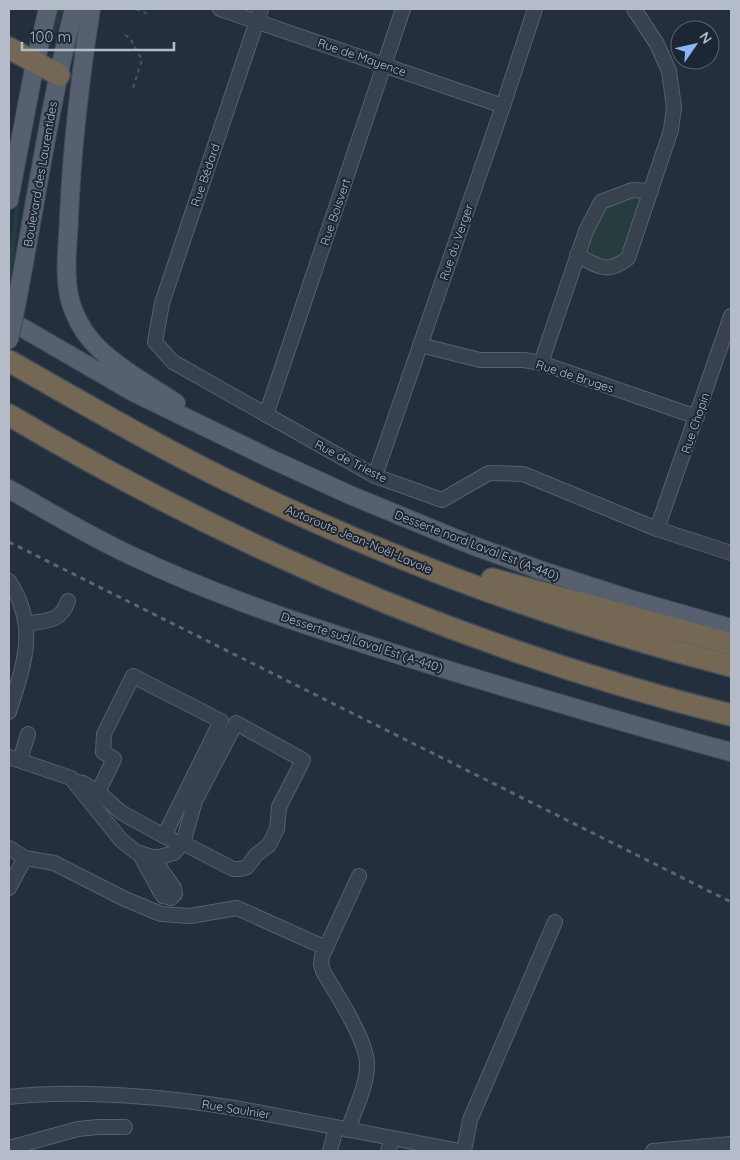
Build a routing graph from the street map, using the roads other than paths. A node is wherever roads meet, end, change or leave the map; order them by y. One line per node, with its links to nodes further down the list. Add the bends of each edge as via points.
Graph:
1 (48, 9): 10 (main road, Boulevard des Laurentides)
2 (74, 9): 12 (main road, Boulevard des Laurentides)
3 (91, 9): 28 (main road, via 72,168 67,269 72,306 83,330 101,350)
4 (220, 9): 8 (street, Rue de Mayence)
5 (403, 9): 11 (street, Rue Boisvert)
6 (534, 9): 13 (street, Rue du Verger)
7 (634, 9): 15 (street, via 657,44 669,71 674,107 671,130)
8 (259, 15): 11 (street, Rue de Mayence); 21 (street, Rue Bédard, via 162,303)
9 (9, 48): 10 (highway)
10 (35, 63): 12 (highway); 16 (main road, Boulevard des Laurentides)
11 (384, 65): 13 (street, Rue de Mayence); 26 (street, Rue Boisvert)
12 (59, 75): 20 (main road, Boulevard des Laurentides, bridge)
13 (503, 106): 22 (street, Rue du Verger)
14 (9, 159): 16 (main road)
15 (651, 191): 17 (street, via 632,190 601,202); 17 (street, via 628,258 618,266 600,267)
16 (10, 195)
17 (577, 255): 24 (street)
18 (731, 316): 27 (street, Rue Chopin)
19 (9, 320): 28 (main road, via 135,394)
20 (9, 340)
21 (155, 342): 26 (street, Rue de Trieste, via 173,362)
22 (420, 346): 24 (street, Rue de Bruges, via 480,360); 29 (street, Rue du Verger)
23 (9, 361): 34 (highway, Autoroute Jean-Noël-Lavoie, via 174,454)
24 (541, 363): 27 (street, Rue de Bruges)
25 (9, 415): 43 (highway, via 188,514 363,593 549,662)
26 (266, 415): 29 (street, Rue de Trieste)
27 (697, 417): 33 (street, Rue Chopin)
28 (231, 439): 39 (main road, Desserte nord Laval Est (A-440), via 359,499 521,564)
29 (375, 476): 33 (street, Rue de Trieste, via 442,500 489,474 523,474)
30 (9, 489): 31 (main road, Desserte sud Laval Est (A-440))
31 (26, 499): 32 (main road); 45 (main road, Desserte sud Laval Est (A-440), via 126,553 261,610 569,707)
32 (9, 505)
33 (657, 528): 35 (street, Rue de Trieste)
34 (367, 544): 40 (highway); 41 (highway, Autoroute Jean-Noël-Lavoie, via 556,615)
35 (731, 553)
36 (9, 581): 38 (street, via 20,602)
37 (68, 601): 38 (street, via 59,617)
38 (26, 624): 42 (street, via 24,664)
39 (731, 628)
40 (731, 644)
41 (731, 666)
42 (9, 712)
43 (731, 715)
44 (28, 734): 46 (street)
45 (731, 752)
46 (14, 759): 47 (street, via 63,774)
47 (76, 782): 48 (street, via 83,782); 50 (street, via 129,847 159,857 174,853)
48 (98, 792): 49 (street, via 122,813); 49 (street, via 114,759 103,752 104,734 133,676 222,721)
49 (164, 836): 50 (street)
50 (183, 843): 50 (street, via 233,869 247,867 269,845 277,829 278,807 303,760 236,723 195,801)
51 (9, 848): 52 (street)
52 (25, 858): 54 (street); 56 (street, via 54,863 161,914 190,916 237,908)
53 (359, 876): 56 (street)
54 (9, 888)
55 (556, 922): 64 (street, via 470,1120)
56 (326, 948): 59 (street, via 321,964 323,971 354,1026 367,1060 364,1085)
57 (9, 1097): 59 (street, Rue Saulnier, via 73,1094 176,1101 241,1109)
58 (125, 1127): 62 (street, via 78,1129)
59 (342, 1129): 61 (street, Rue Saulnier); 63 (street)
60 (731, 1144): 65 (street)
61 (390, 1145): 64 (street, Rue Saulnier)
62 (9, 1149)
63 (330, 1151)
64 (462, 1151)
65 (653, 1151)

